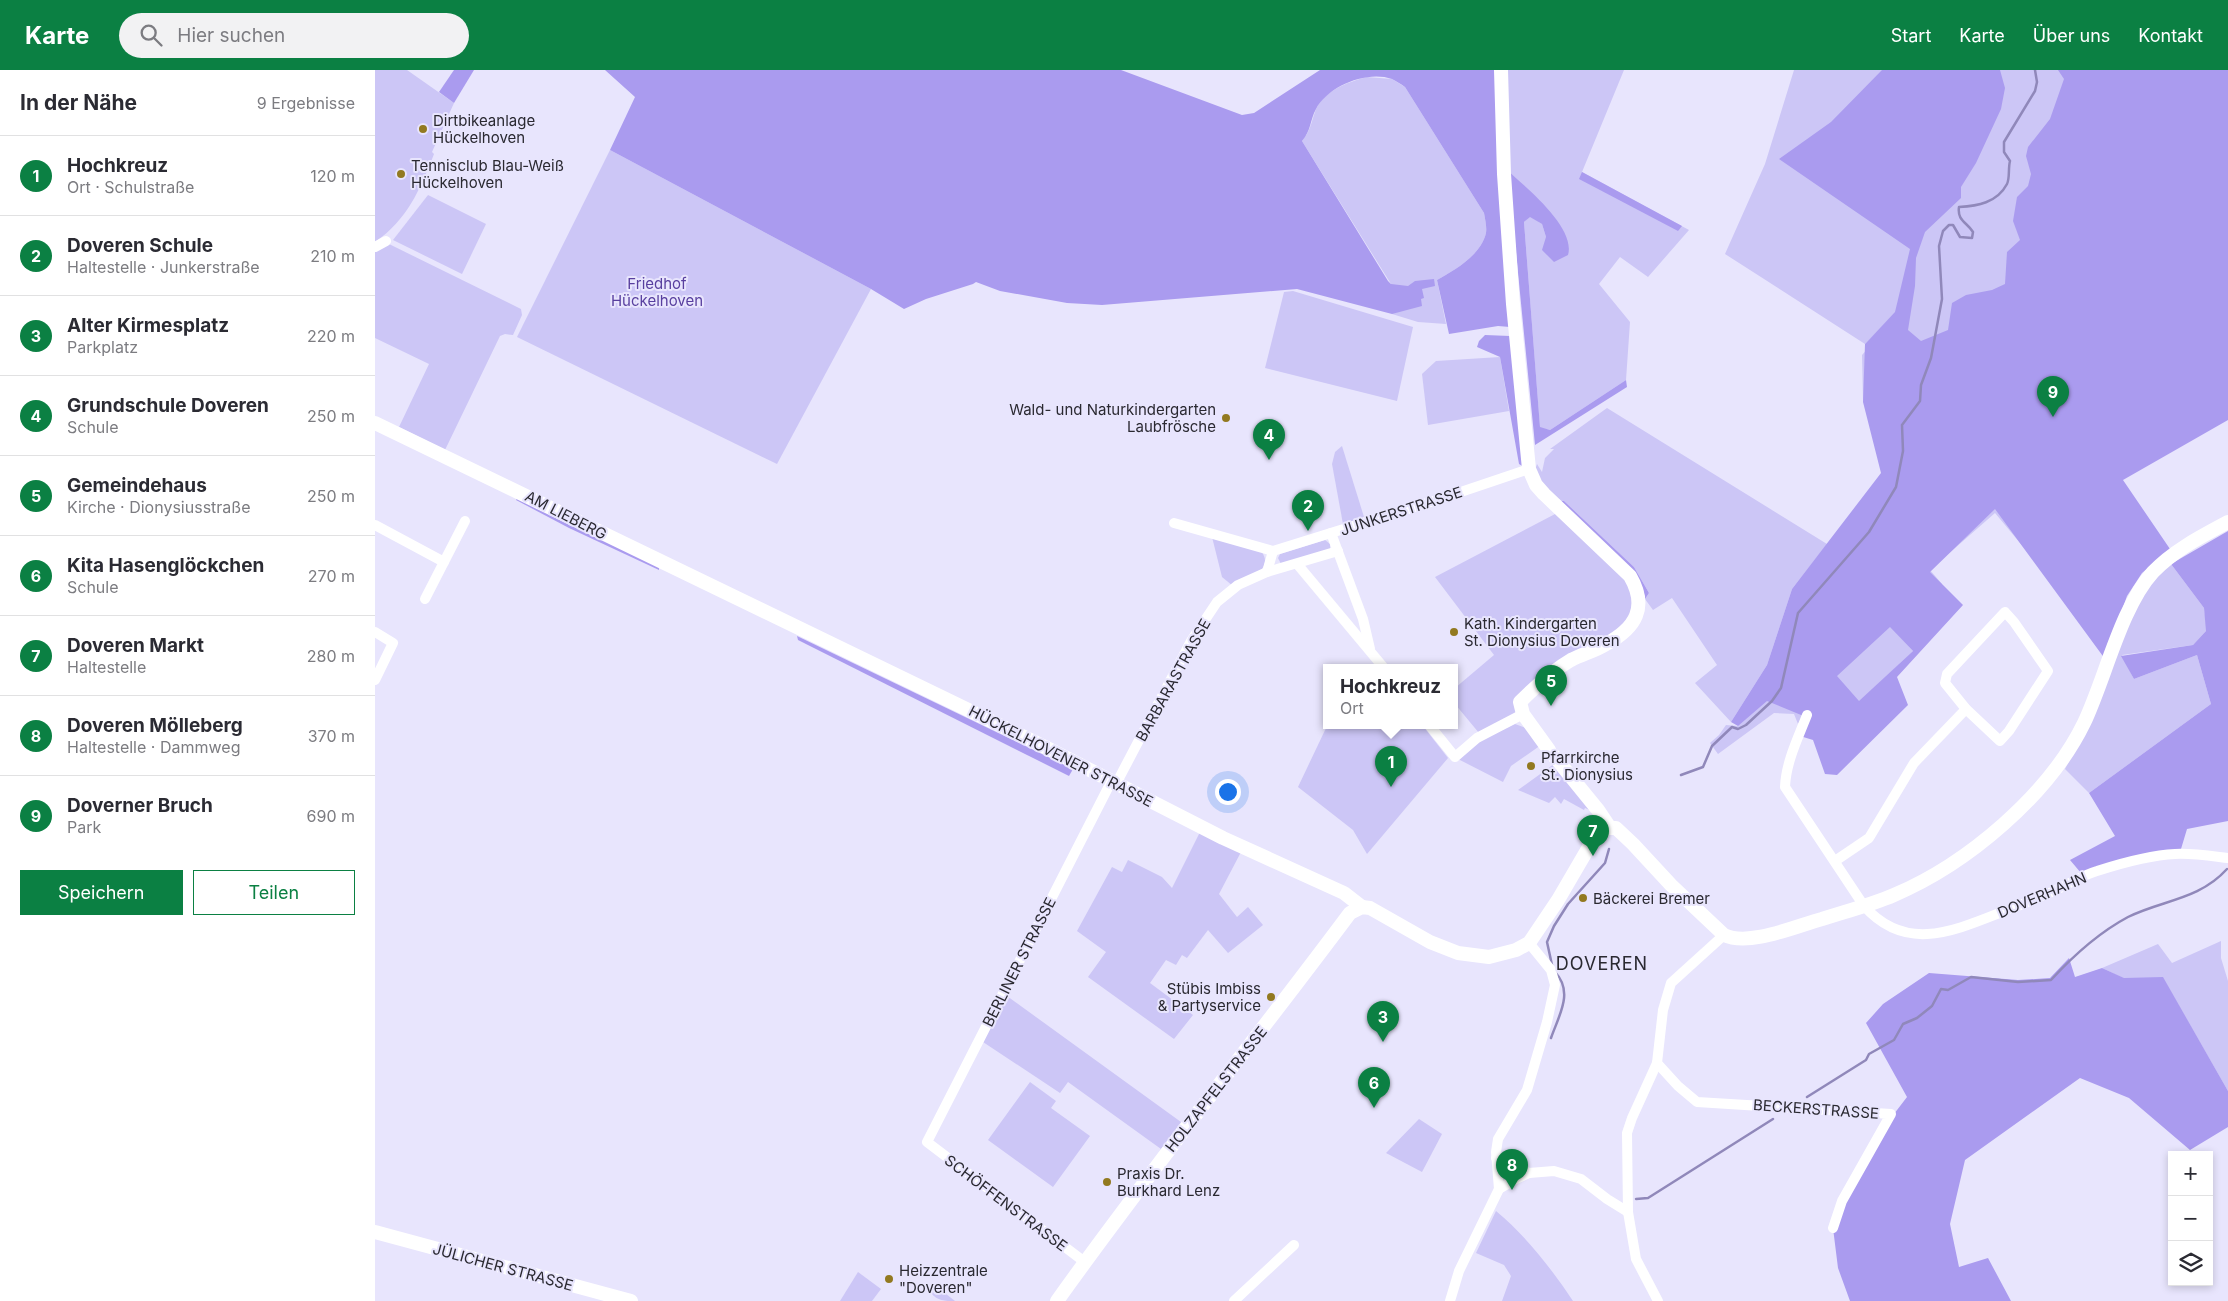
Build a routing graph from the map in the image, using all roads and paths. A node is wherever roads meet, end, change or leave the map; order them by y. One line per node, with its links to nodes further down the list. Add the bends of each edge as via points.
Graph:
1 (1501, 70): 5 (street, via 1513,304)
2 (386, 241): 3 (street)
3 (375, 247)
4 (375, 423): 17 (street, AM LIEBERG)
5 (1529, 468): 10 (street, JUNKERSTRASSE); 23 (street, via 1544,494 1630,576 1639,601 1635,619 1621,634 1571,660 1536,686 1520,702)
6 (465, 521): 13 (street)
7 (1174, 522): 11 (street)
8 (2228, 522): 30 (street, via 2169,557 2152,573 2137,595 2083,724 2042,785 2016,813 1959,860 1895,895)
9 (375, 525): 13 (street)
10 (1331, 533): 11 (street, JUNKERSTRASSE); 12 (street)
11 (1273, 551): 15 (street)
12 (1338, 551): 14 (street, BARBARASTRASSE); 19 (street, via 1363,619)
13 (444, 562): 16 (street)
14 (1298, 565): 15 (street, BARBARASTRASSE); 19 (street)
15 (1267, 572): 26 (street, BARBARASTRASSE, via 1238,585 1217,602 1191,641)
16 (425, 599)
17 (757, 608): 26 (street, HÜCKELHOVENER STRASSE)
18 (375, 632): 21 (street, via 393,643)
19 (1371, 652): 20 (street)
20 (1381, 664)
21 (375, 680)
22 (1966, 708): 22 (street, via 2000,741 2048,672 2005,612 1947,674 1945,683); 29 (street, via 1914,763 1869,838)
23 (1523, 714): 25 (street, via 1477,738 1455,756); 27 (street)
24 (1807, 715): 29 (street, DOVERHAHN, via 1795,744 1785,787)
25 (1432, 729)
26 (1114, 783): 31 (street, HÜCKELHOVENER STRASSE, via 1343,893); 35 (street, BERLINER STRASSE)
27 (1610, 828): 32 (street, via 1616,828); 33 (street, via 1605,828 1593,840 1559,900)
28 (2228, 858): 30 (street, DOVERHAHN, via 2175,854 2095,871 2042,897 1935,935 1912,934 1891,926 1873,916)
29 (1835, 861): 30 (street, DOVERHAHN)
30 (1864, 906): 32 (street, via 1745,940)
31 (1362, 907): 33 (street, HÜCKELHOVENER STRASSE, via 1370,908 1430,942 1458,953 1489,957); 43 (street, HOLZAPFELSTRASSE, via 1350,913 1199,1109)
32 (1724, 935): 34 (street, via 1671,982 1663,1010)
33 (1529, 943): 36 (street, via 1551,970 1555,985 1527,1090 1498,1139)
34 (1657, 1063): 39 (street, via 1627,1133); 40 (street, BECKERSTRASSE, via 1677,1086 1697,1102 1891,1114 1842,1201)
35 (927, 1142): 43 (street, SCHÖFFENSTRASSE)
36 (1496, 1158): 37 (street); 38 (street)
37 (1529, 1173): 38 (street); 39 (street, via 1554,1171 1581,1179)
38 (1499, 1189): 47 (street, via 1459,1271)
39 (1628, 1212): 48 (street, via 1636,1259)
40 (1833, 1228)
41 (375, 1232): 44 (street, JÜLICHER STRASSE)
42 (1294, 1245): 46 (street)
43 (1086, 1263): 45 (street, HOLZAPFELSTRASSE)
44 (631, 1301)
45 (1057, 1301)
46 (1235, 1301)
47 (1451, 1301)
48 (1658, 1301)

